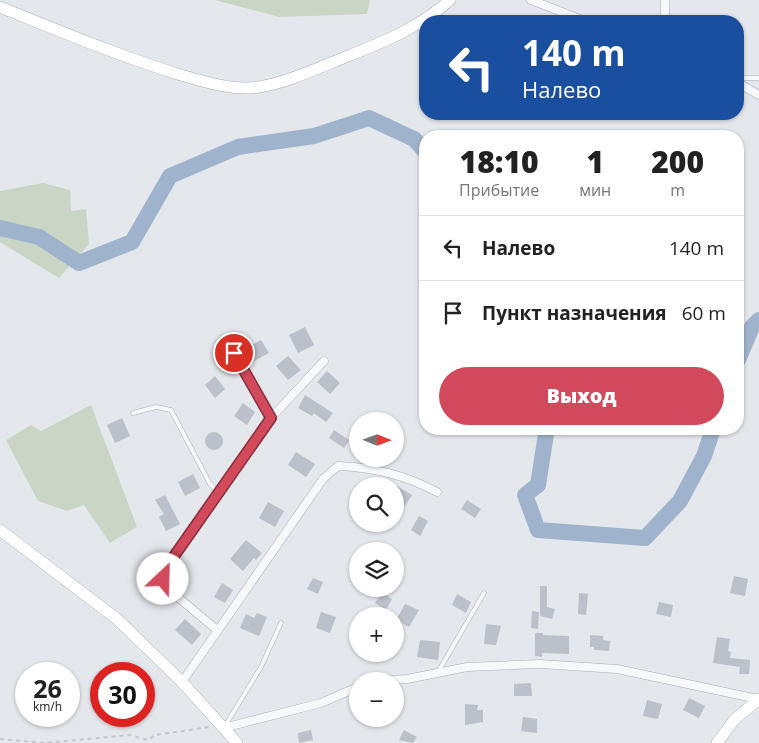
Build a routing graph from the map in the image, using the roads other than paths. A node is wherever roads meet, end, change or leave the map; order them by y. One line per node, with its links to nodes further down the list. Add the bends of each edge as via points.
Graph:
1 (450, 0): 5 (street)
2 (531, 0): 6 (street)
3 (665, 0): 7 (street)
4 (0, 7): 8 (street, via 159,68 205,82 246,88 287,79 402,34)
5 (431, 15)
6 (570, 15)
7 (665, 15)
8 (419, 24)
9 (744, 78): 10 (lane)
10 (759, 78)
11 (744, 86): 12 (street)
12 (759, 95)
13 (234, 353): 16 (lane)
14 (324, 361): 16 (street)
15 (133, 413): 17 (lane, via 156,407 171,410 210,484)
16 (271, 418): 17 (street)
17 (218, 492): 22 (street, via 170,562 163,579 167,588)
18 (437, 492): 22 (street, via 409,478 360,467 338,466 323,479)
19 (0, 530): 25 (street, via 117,619)
20 (484, 593): 23 (lane)
21 (280, 623): 28 (lane, via 261,667)
22 (217, 630): 25 (street)
23 (438, 672): 24 (street); 27 (street, via 467,667 540,664 617,669)
24 (404, 679)
25 (182, 682): 28 (street)
26 (349, 691): 28 (street, via 321,703)
27 (759, 699): 30 (street, via 734,720)
28 (223, 728): 29 (street)
29 (237, 743)
30 (717, 743)

